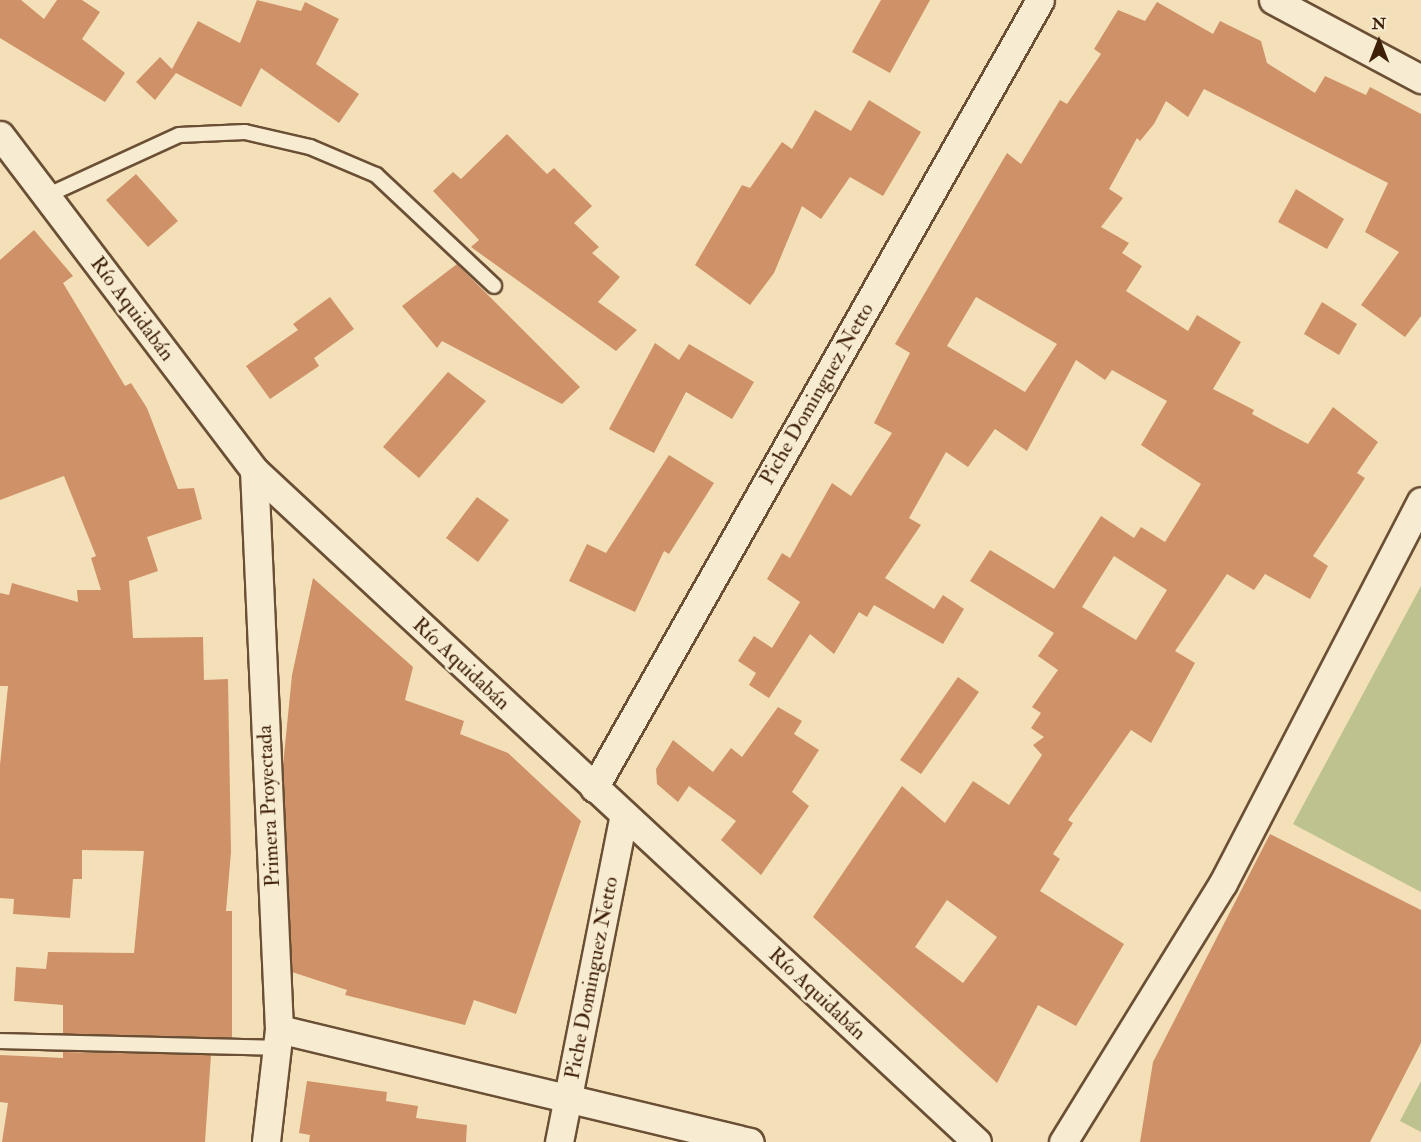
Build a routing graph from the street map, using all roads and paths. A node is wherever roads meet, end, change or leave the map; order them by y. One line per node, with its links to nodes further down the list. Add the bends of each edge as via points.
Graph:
1 (1040, 0): 9 (street, Piche Dominguez Netto)
2 (1273, 0): 3 (street)
3 (1421, 78)
4 (0, 135): 5 (street, Río Aquidabán)
5 (46, 196): 6 (lane, via 179,135 245,132 310,147 376,175); 7 (street, Río Aquidabán)
6 (494, 286)
7 (254, 470): 9 (street, Río Aquidabán); 11 (street, Primera Proyectada)
8 (1421, 501): 18 (street, via 1223,883)
9 (594, 788): 10 (street, Río Aquidabán)
10 (624, 815): 13 (street, Piche Dominguez Netto); 17 (street, Río Aquidabán)
11 (278, 1038): 12 (lane); 13 (street); 14 (street, Primera Proyectada)
12 (0, 1041)
13 (567, 1101): 15 (street, Piche Dominguez Netto); 16 (street)
14 (266, 1142)
15 (559, 1142)
16 (750, 1142)
17 (977, 1142)
18 (1063, 1142)

